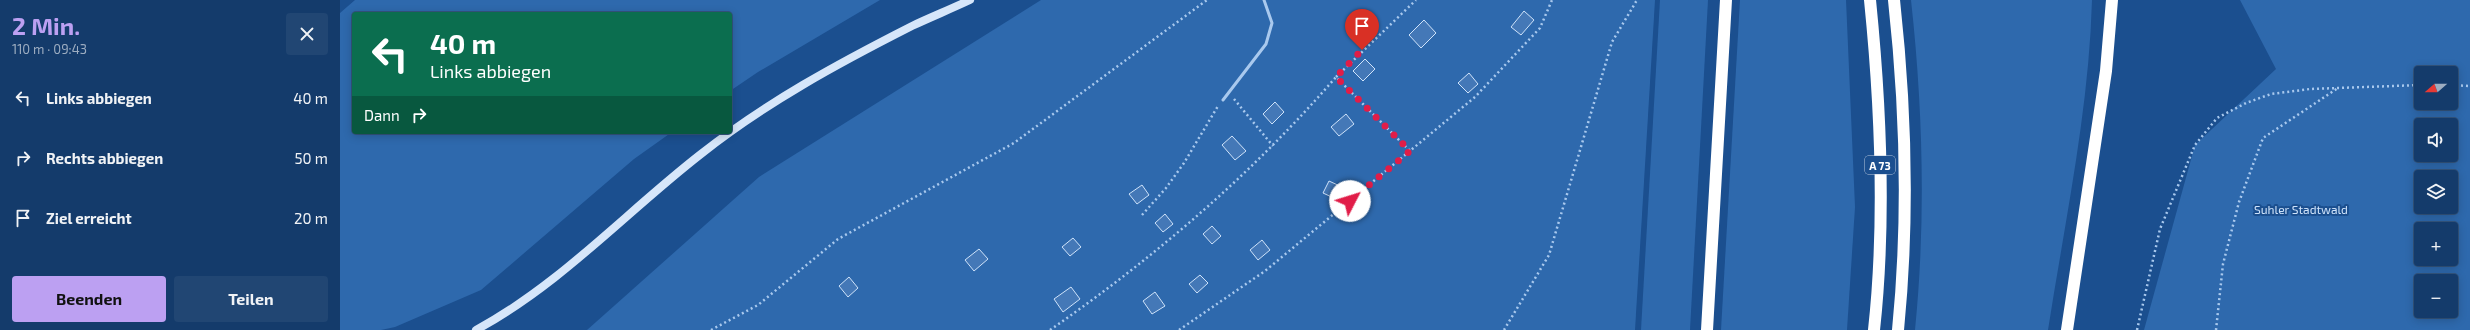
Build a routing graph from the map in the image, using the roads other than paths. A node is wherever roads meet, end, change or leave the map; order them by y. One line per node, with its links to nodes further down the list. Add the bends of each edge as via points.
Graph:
1 (970, 0): 8 (main road, via 851,58)
2 (1264, 0): 7 (lane, via 1272,23 1266,44)
3 (1726, 0): 11 (highway)
4 (1870, 0): 12 (highway, A 73, via 1879,126 1881,217)
5 (1894, 0): 13 (highway, A 73, via 1905,137 1905,217)
6 (2112, 0): 14 (highway, via 2106,71)
7 (1223, 100)
8 (732, 132)
9 (729, 134): 10 (main road, via 702,153 555,279)
10 (476, 330)
11 (1706, 330)
12 (1874, 330)
13 (1898, 330)
14 (2067, 330)

